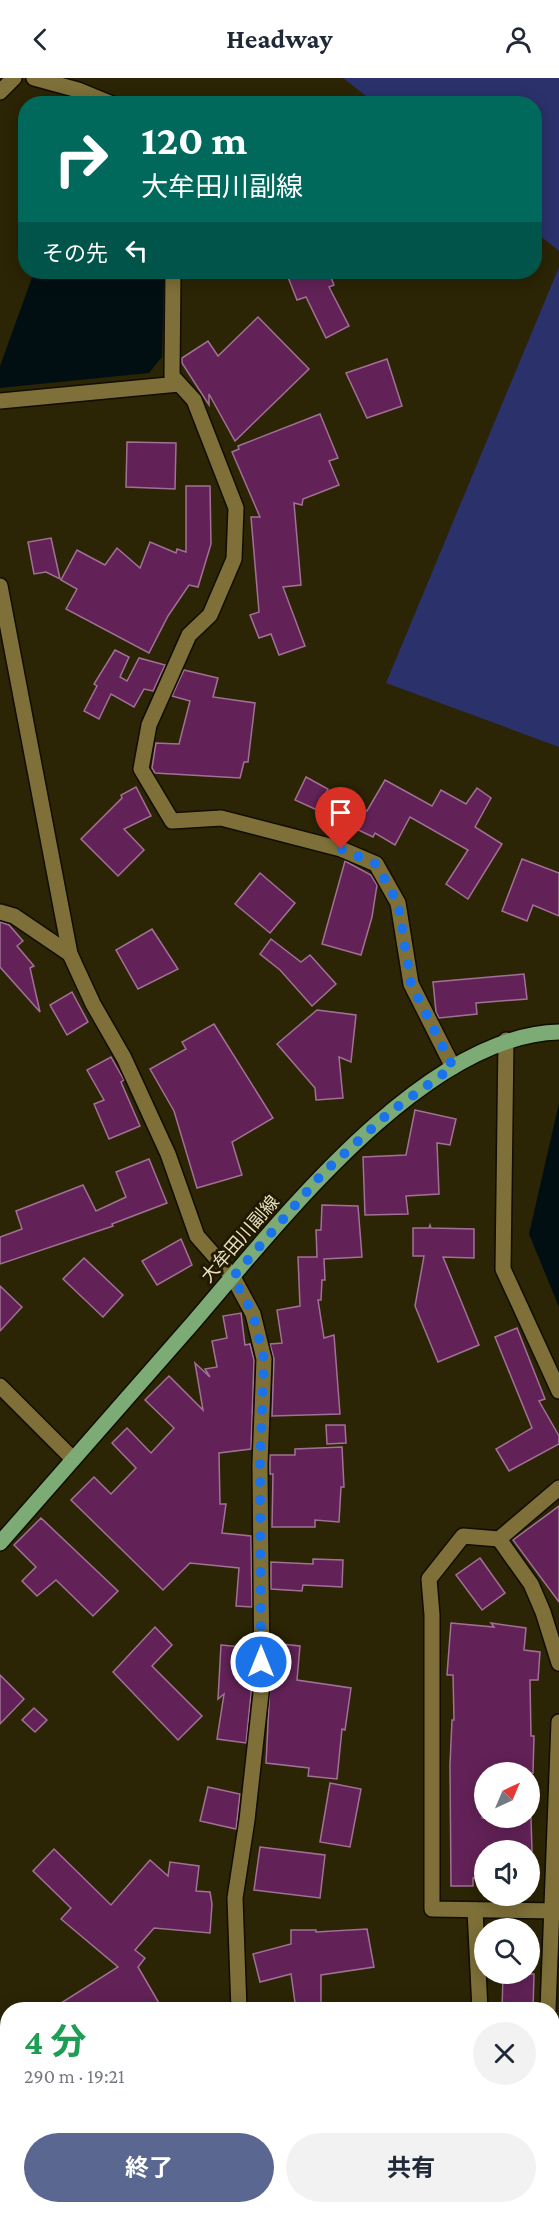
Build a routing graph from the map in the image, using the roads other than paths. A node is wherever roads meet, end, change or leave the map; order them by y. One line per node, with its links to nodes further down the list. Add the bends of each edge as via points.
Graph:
1 (14, 78): 3 (street)
2 (34, 78): 4 (street)
3 (0, 92)
4 (93, 96)
5 (173, 279): 6 (street, via 172,376)
6 (179, 384): 7 (street); 13 (street, via 194,400 236,508 234,559 210,615 189,635 149,725 141,769 172,821 221,818 341,849 376,864 398,903 411,984)
7 (0, 401)
8 (0, 586): 10 (street)
9 (0, 912): 10 (street, via 14,916)
10 (70, 954): 14 (street, via 168,1154 197,1236)
11 (559, 1032): 12 (main road, 大牟田川副線)
12 (506, 1040): 13 (main road, 大牟田川副線); 16 (street, via 503,1269)
13 (453, 1067): 14 (main road, 大牟田川副線, via 390,1112 323,1173)
14 (233, 1277): 17 (main road, 大牟田川副線); 25 (street, via 253,1314 264,1359 260,1464 262,1684 235,1898)
15 (0, 1386): 17 (street)
16 (559, 1391)
17 (73, 1459): 20 (main road, 大牟田川副線)
18 (559, 1488): 19 (street)
19 (499, 1539): 21 (street, via 531,1584); 23 (street, via 463,1536 429,1579 432,1909)
20 (0, 1543)
21 (559, 1663)
22 (559, 1722): 24 (street)
23 (475, 1910): 24 (street); 26 (street)
24 (556, 1911): 27 (street)
25 (239, 2002)
26 (480, 2002)
27 (549, 2002)

